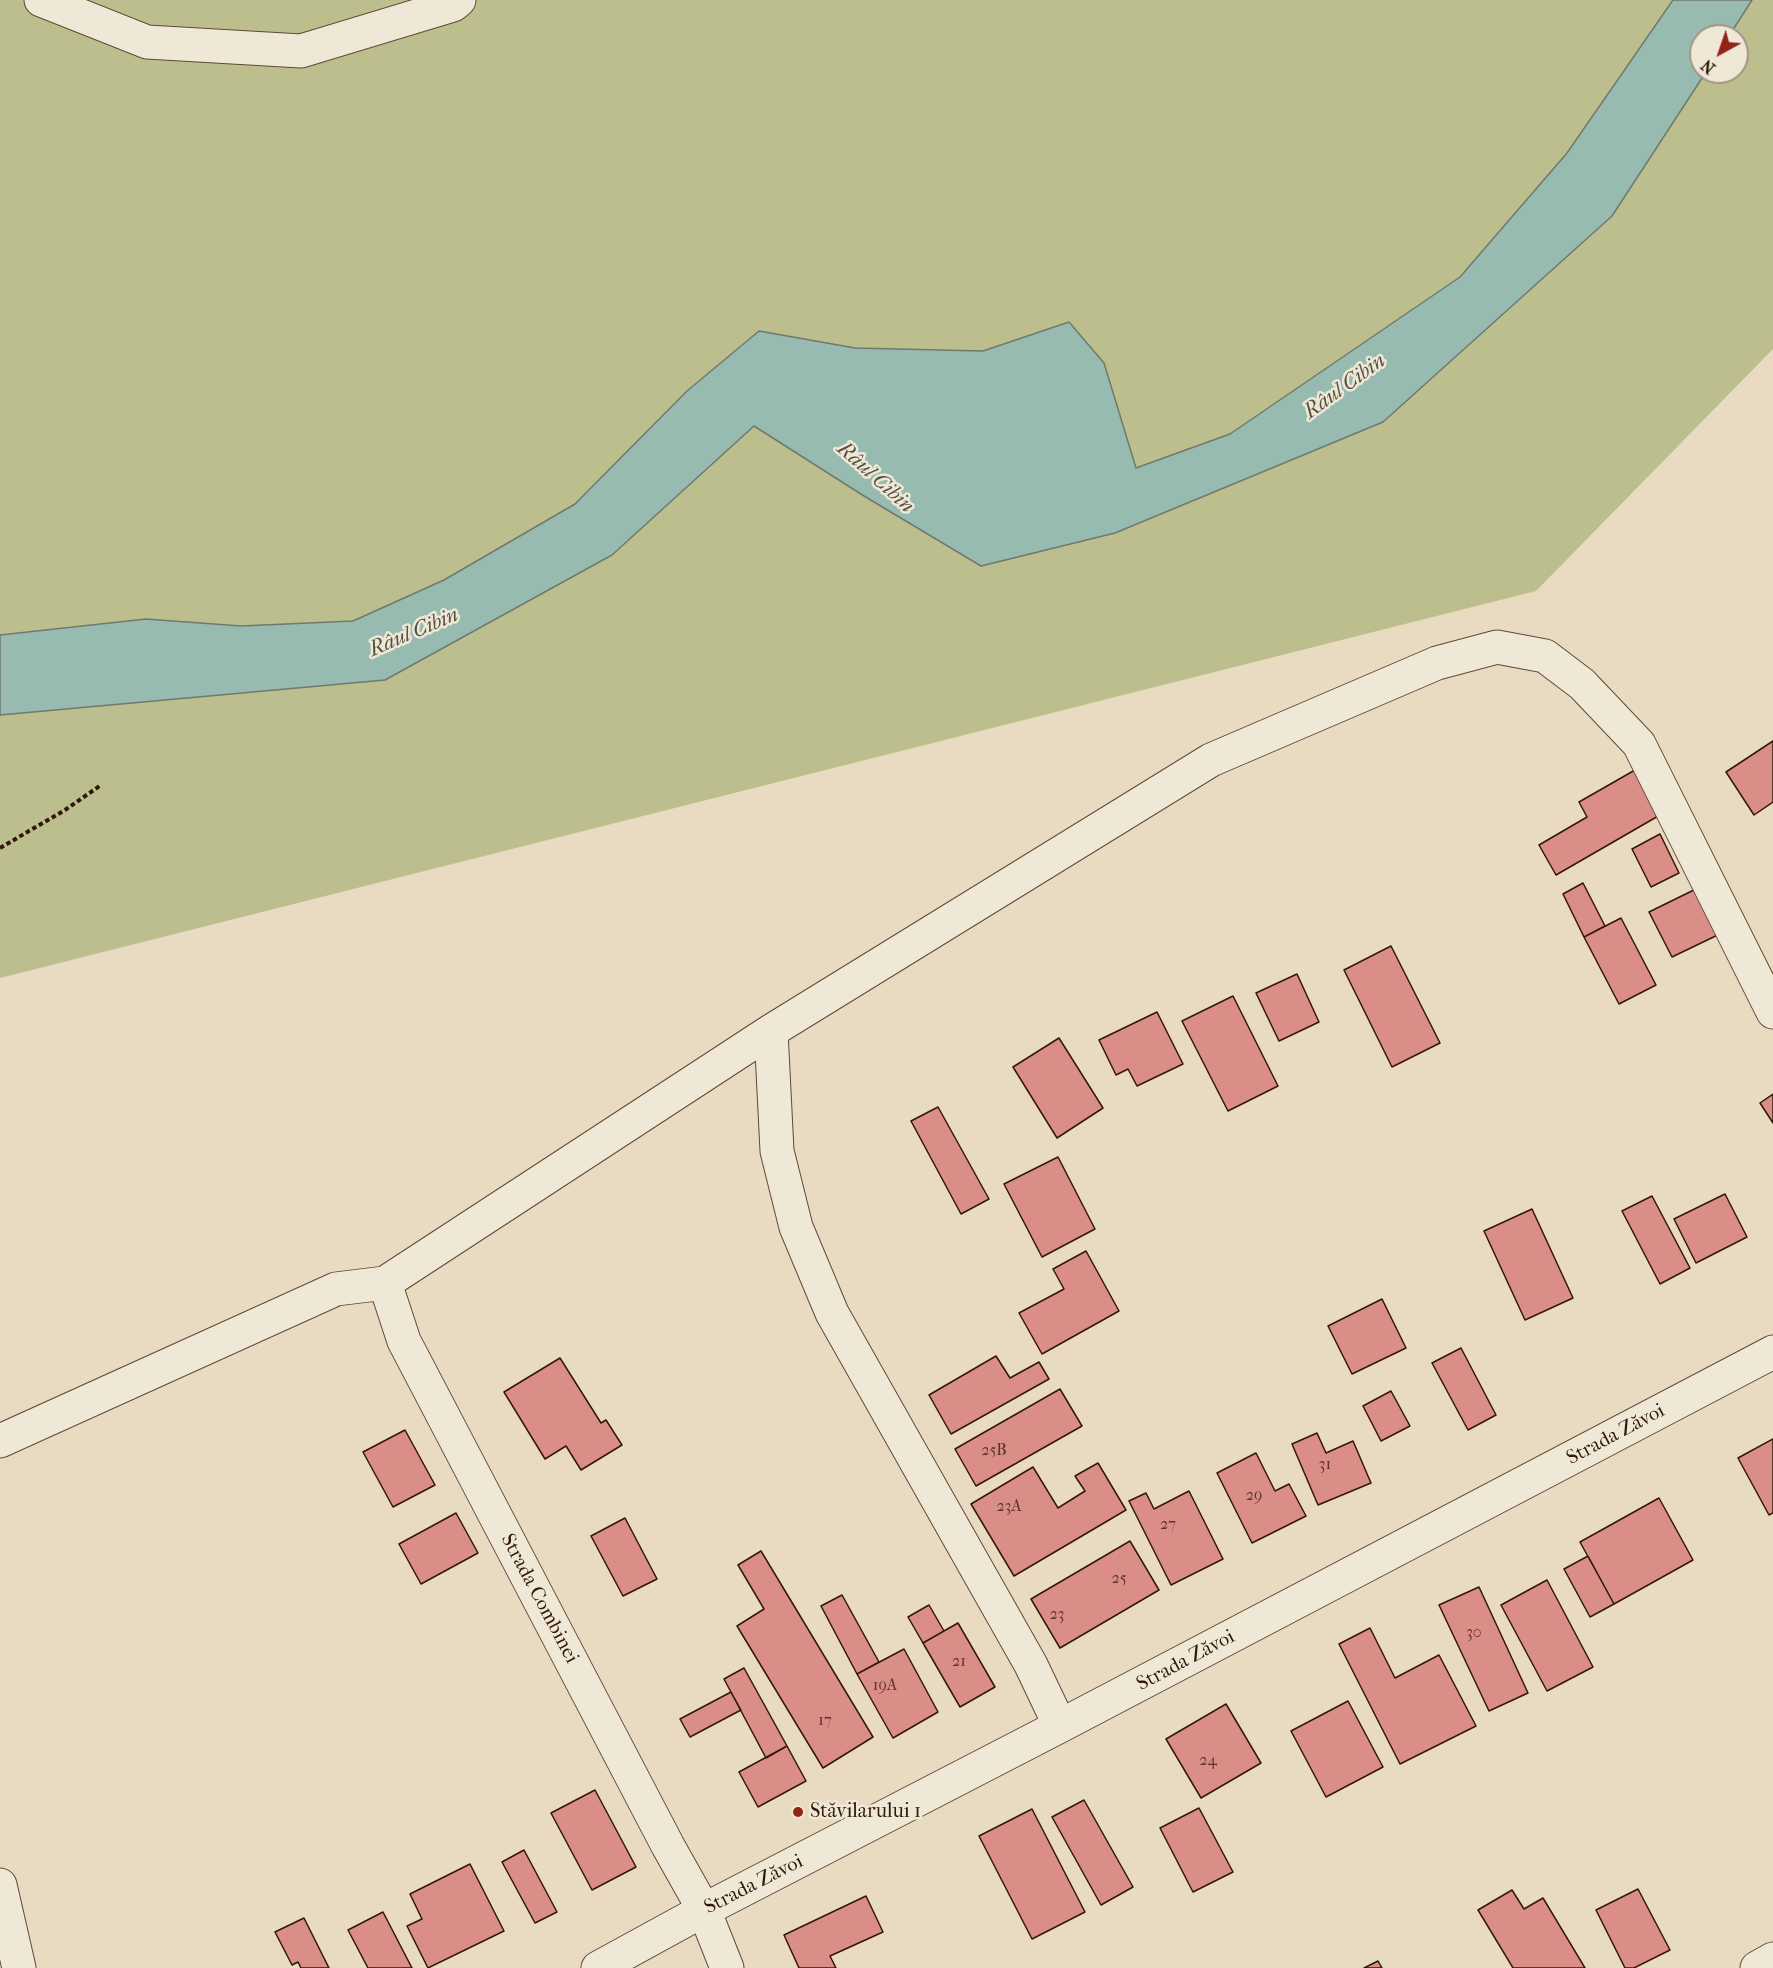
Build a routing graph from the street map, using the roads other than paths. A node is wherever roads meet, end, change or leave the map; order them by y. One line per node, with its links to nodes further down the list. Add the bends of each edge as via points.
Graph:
1 (41, 0): 2 (street, via 147,42 301,51)
2 (459, 0)
3 (1773, 1012): 4 (street, via 1639,744 1582,684 1545,656 1497,647 1437,663 1211,760)
4 (771, 1031): 5 (street); 8 (street, via 777,1151 796,1227 832,1313 1031,1665)
5 (386, 1282): 7 (street, via 336,1289); 10 (street, Strada Combinei, via 404,1341)
6 (1773, 1352): 8 (street, Strada Zăvoi)
7 (0, 1441)
8 (1060, 1726): 10 (street, Strada Zăvoi)
9 (0, 1885): 12 (street)
10 (704, 1910): 13 (street, Strada Zăvoi); 14 (street, Strada Combinei)
11 (1773, 1959): 15 (street)
12 (19, 1968)
13 (598, 1968)
14 (727, 1968)
15 (1756, 1968)

